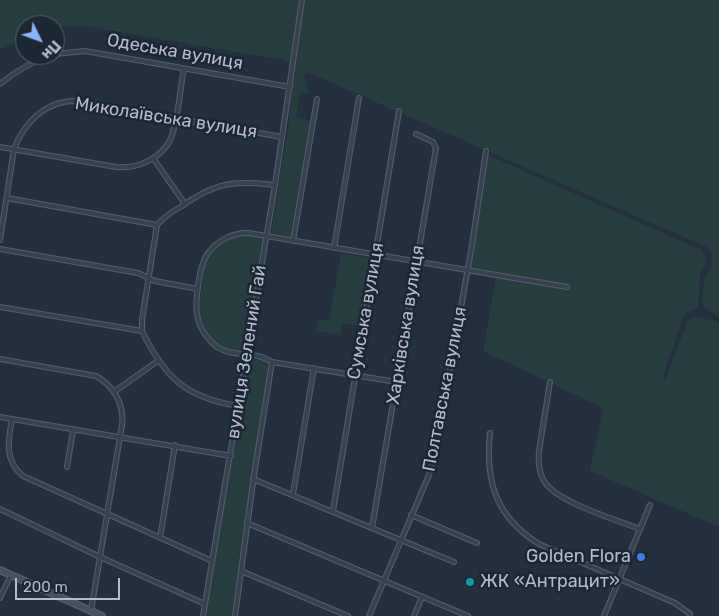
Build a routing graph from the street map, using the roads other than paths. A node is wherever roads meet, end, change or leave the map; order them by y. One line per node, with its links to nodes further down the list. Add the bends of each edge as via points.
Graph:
1 (302, 0): 6 (street, вулиця Зелений Гай)
2 (65, 54): 4 (street, Одеська вулиця, via 85,51)
3 (26, 65): 5 (street, Одеська вулиця)
4 (184, 69): 6 (street, Одеська вулиця); 10 (street)
5 (0, 84)
6 (290, 87): 12 (street, вулиця Зелений Гай)
7 (359, 98): 24 (street)
8 (317, 100): 23 (street)
9 (400, 111): 26 (street, Сумська вулиця)
10 (175, 119): 12 (street, Миколаївська вулиця); 14 (street, Миколаївська вулиця, via 65,101 34,118 24,128); 16 (street, via 168,143)
11 (416, 134): 27 (street, Харківська вулиця, via 433,142 436,148)
12 (282, 137): 17 (street, вулиця Зелений Гай)
13 (0, 147): 14 (street)
14 (14, 149): 16 (street, via 123,168); 18 (street, Миколаївська вулиця)
15 (486, 151): 28 (street, Полтавська вулиця)
16 (153, 158): 19 (street)
17 (275, 185): 19 (street, via 226,184); 21 (street, вулиця Зелений Гай)
18 (6, 198): 20 (street); 22 (street, Миколаївська вулиця)
19 (185, 204): 20 (street)
20 (157, 225): 29 (street)
21 (266, 236): 23 (street); 31 (street, via 237,233 214,247 203,263); 34 (street, вулиця Зелений Гай)
22 (0, 240)
23 (293, 241): 24 (street)
24 (334, 248): 26 (street)
25 (0, 249): 29 (street, via 138,273)
26 (376, 255): 27 (street); 39 (street, Сумська вулиця)
27 (417, 262): 28 (street); 40 (street, Харківська вулиця)
28 (468, 270): 30 (street); 58 (street, Полтавська вулиця, via 435,454)
29 (148, 278): 31 (street); 33 (street)
30 (567, 287)
31 (198, 288): 34 (street, via 197,314 202,330 217,347)
32 (0, 307): 33 (street)
33 (142, 331): 36 (street)
34 (246, 355): 37 (street, via 260,356); 43 (street, вулиця Зелений Гай)
35 (0, 359): 42 (street, via 96,376)
36 (159, 360): 42 (street); 43 (street, via 185,389 213,402)
37 (272, 362): 38 (street); 52 (street)
38 (314, 368): 39 (street); 53 (street)
39 (355, 375): 40 (street); 56 (street, Сумська вулиця)
40 (397, 382): 60 (street, Харківська вулиця)
41 (550, 382): 61 (street, via 538,451 544,480 562,498)
42 (114, 392): 48 (street, via 123,412)
43 (239, 406): 50 (street, вулиця Зелений Гай)
44 (0, 417): 45 (street)
45 (12, 419): 46 (street); 57 (street, via 9,454 18,472)
46 (73, 430): 48 (street); 51 (street)
47 (490, 433): 71 (street, via 488,466 491,484 500,506 515,525 539,544)
48 (120, 438): 49 (street); 57 (street)
49 (175, 445): 50 (street); 62 (street)
50 (231, 456): 66 (street, вулиця Зелений Гай)
51 (67, 467)
52 (253, 479): 53 (street); 59 (street)
53 (292, 494): 56 (street)
54 (650, 505): 61 (street)
55 (0, 509): 65 (street)
56 (333, 511): 60 (street)
57 (108, 514): 62 (street); 65 (street)
58 (411, 516): 63 (street, Полтавська вулиця); 64 (street)
59 (247, 523): 69 (street); 72 (street)
60 (372, 528): 63 (street)
61 (640, 529): 71 (street)
62 (160, 538): 66 (street)
63 (401, 540): 67 (street); 72 (street, Полтавська вулиця)
64 (477, 543)
65 (100, 557): 75 (street); 76 (street)
66 (212, 561): 75 (street, вулиця Зелений Гай)
67 (454, 562)
68 (0, 570): 70 (main road)
69 (241, 571): 80 (street); 81 (street)
70 (11, 575): 74 (street); 76 (main road)
71 (620, 579): 77 (street, via 675,603); 85 (street)
72 (384, 581): 73 (street); 82 (street, Полтавська вулиця)
73 (422, 597): 83 (street); 84 (street)
74 (0, 598)
75 (205, 604): 79 (street, вулиця Зелений Гай)
76 (91, 611): 78 (main road)
77 (690, 614)
78 (102, 616)
79 (203, 616)
80 (235, 616)
81 (348, 616)
82 (369, 616)
83 (414, 616)
84 (468, 616)
85 (604, 616)

